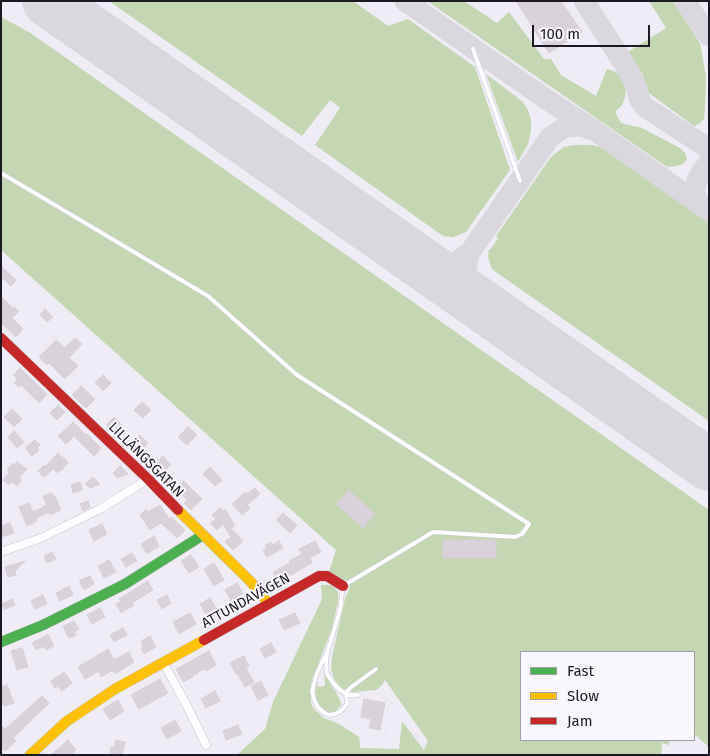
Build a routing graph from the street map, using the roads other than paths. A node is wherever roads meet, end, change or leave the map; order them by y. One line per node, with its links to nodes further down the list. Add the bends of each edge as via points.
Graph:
1 (473, 49): 3 (lane)
2 (1, 173): 8 (lane, via 208,296 297,375 529,524 522,534 515,537 433,532)
3 (520, 181)
4 (1, 338): 5 (street, LILLÄNGSGATAN)
5 (148, 479): 6 (street, LILLÄNGSGATAN); 7 (street, via 102,508 41,538)
6 (203, 535): 9 (street, LILLÄNGSGATAN); 10 (street, via 125,584)
7 (1, 552)
8 (343, 586): 9 (street, ATTUNDAVÄGEN, via 320,576); 11 (lane, via 340,610)
9 (269, 604): 12 (street, ATTUNDAVÄGEN)
10 (1, 642)
11 (328, 650): 14 (lane, via 327,674); 14 (lane, via 317,673 312,691 314,699 317,706 329,715 347,704)
12 (163, 662): 16 (street); 17 (street, ATTUNDAVÄGEN, via 67,721)
13 (376, 669): 14 (lane)
14 (346, 693): 15 (lane)
15 (358, 695)
16 (206, 746)
17 (30, 755)

